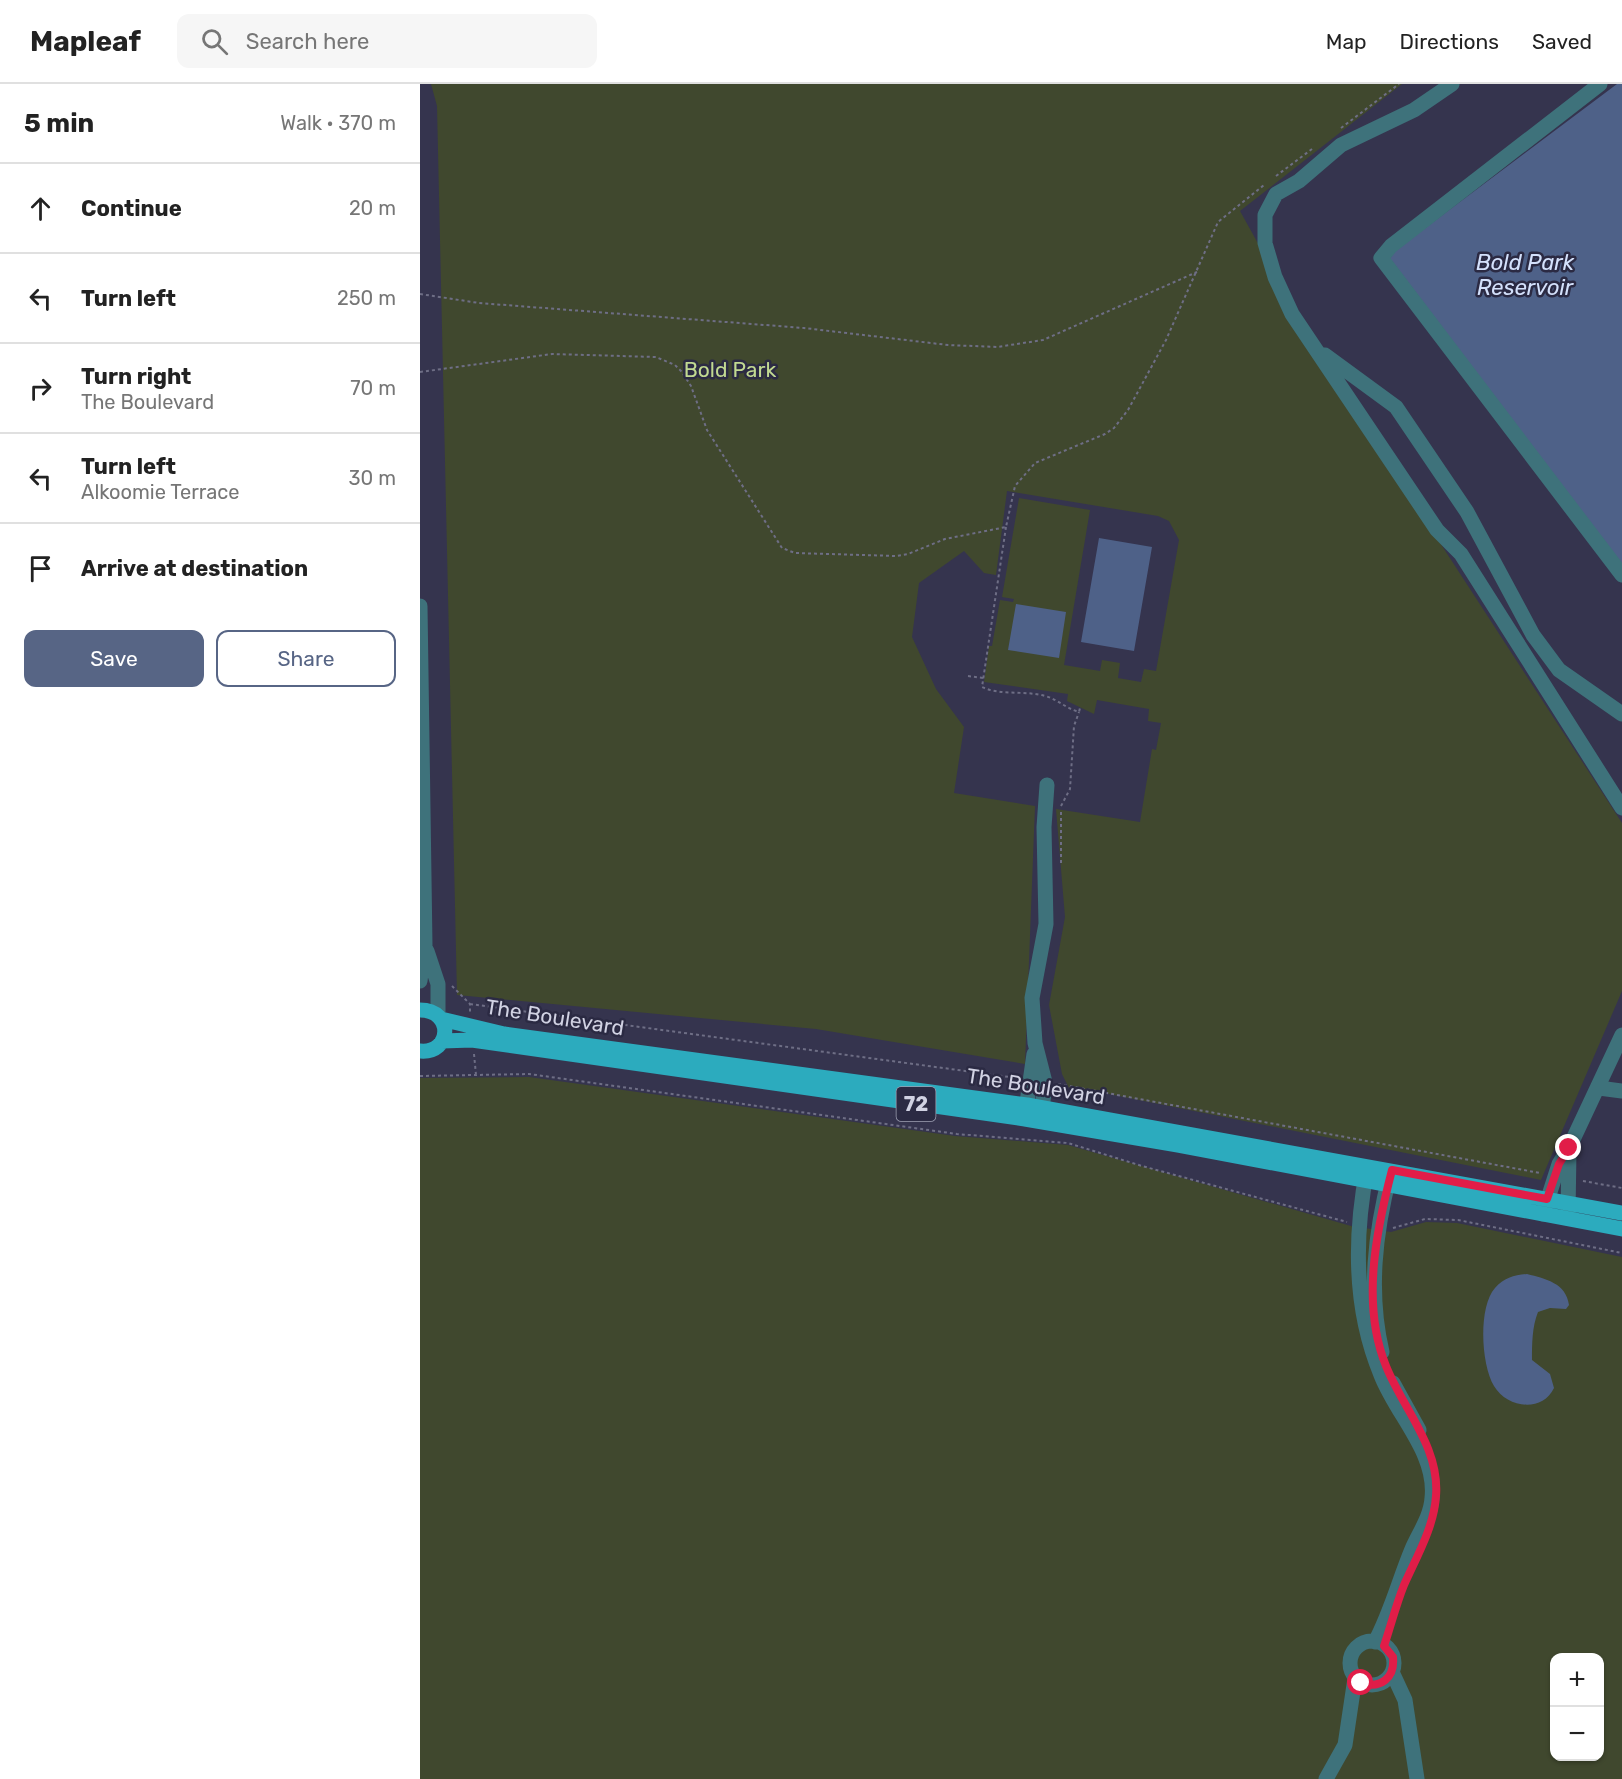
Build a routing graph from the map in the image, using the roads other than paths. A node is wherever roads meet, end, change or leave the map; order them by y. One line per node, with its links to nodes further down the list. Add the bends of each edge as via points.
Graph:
1 (1452, 84): 3 (street, via 1414,110 1341,145 1299,181 1276,194 1265,215 1265,243 1275,277 1292,314)
2 (1600, 84): 4 (street, via 1391,246 1381,258)
3 (1315, 348): 6 (street, via 1396,407 1467,512 1495,568 1559,670); 8 (street, via 1437,530 1461,554)
4 (1622, 575)
5 (420, 606): 9 (street)
6 (1622, 714)
7 (1047, 785): 15 (street, via 1046,924 1032,998)
8 (1622, 808)
9 (425, 945): 10 (street); 12 (street, via 438,984)
10 (420, 981)
11 (420, 1010): 12 (main road, The Boulevard / 72, via 430,1010)
12 (440, 1017): 14 (main road, via 445,1028); 19 (main road, The Boulevard / 72, via 504,1034)
13 (1622, 1035): 17 (street)
14 (442, 1041): 16 (main road, The Boulevard / 72, via 431,1051); 19 (main road, The Boulevard / 72, via 472,1040)
15 (1035, 1043): 19 (street); 20 (street, via 1045,1082)
16 (420, 1051)
17 (1599, 1088): 18 (street); 21 (street)
18 (1622, 1091)
19 (1026, 1112): 20 (main road, The Boulevard / 72)
20 (1042, 1115): 22 (main road, The Boulevard / 72)
21 (1569, 1148): 24 (street, via 1559,1164); 25 (street)
22 (1366, 1172): 23 (main road, The Boulevard / 72); 28 (street, via 1360,1225 1360,1303 1366,1332 1392,1402 1425,1453 1432,1477 1432,1500)
23 (1390, 1177): 24 (main road, The Boulevard / 72); 28 (street, via 1378,1228 1375,1323 1384,1363 1432,1459 1436,1496 1423,1545)
24 (1545, 1206): 25 (main road, The Boulevard / 72)
25 (1569, 1211): 26 (main road, The Boulevard / 72); 27 (main road, The Boulevard / 72)
26 (1622, 1213)
27 (1622, 1229)
28 (1380, 1644): 29 (street, via 1393,1657); 30 (street, via 1360,1645 1351,1657 1351,1671)
29 (1392, 1672): 30 (street, via 1383,1683); 32 (street, via 1405,1700)
30 (1362, 1681): 31 (street, via 1345,1745)
31 (1326, 1779)
32 (1417, 1779)

